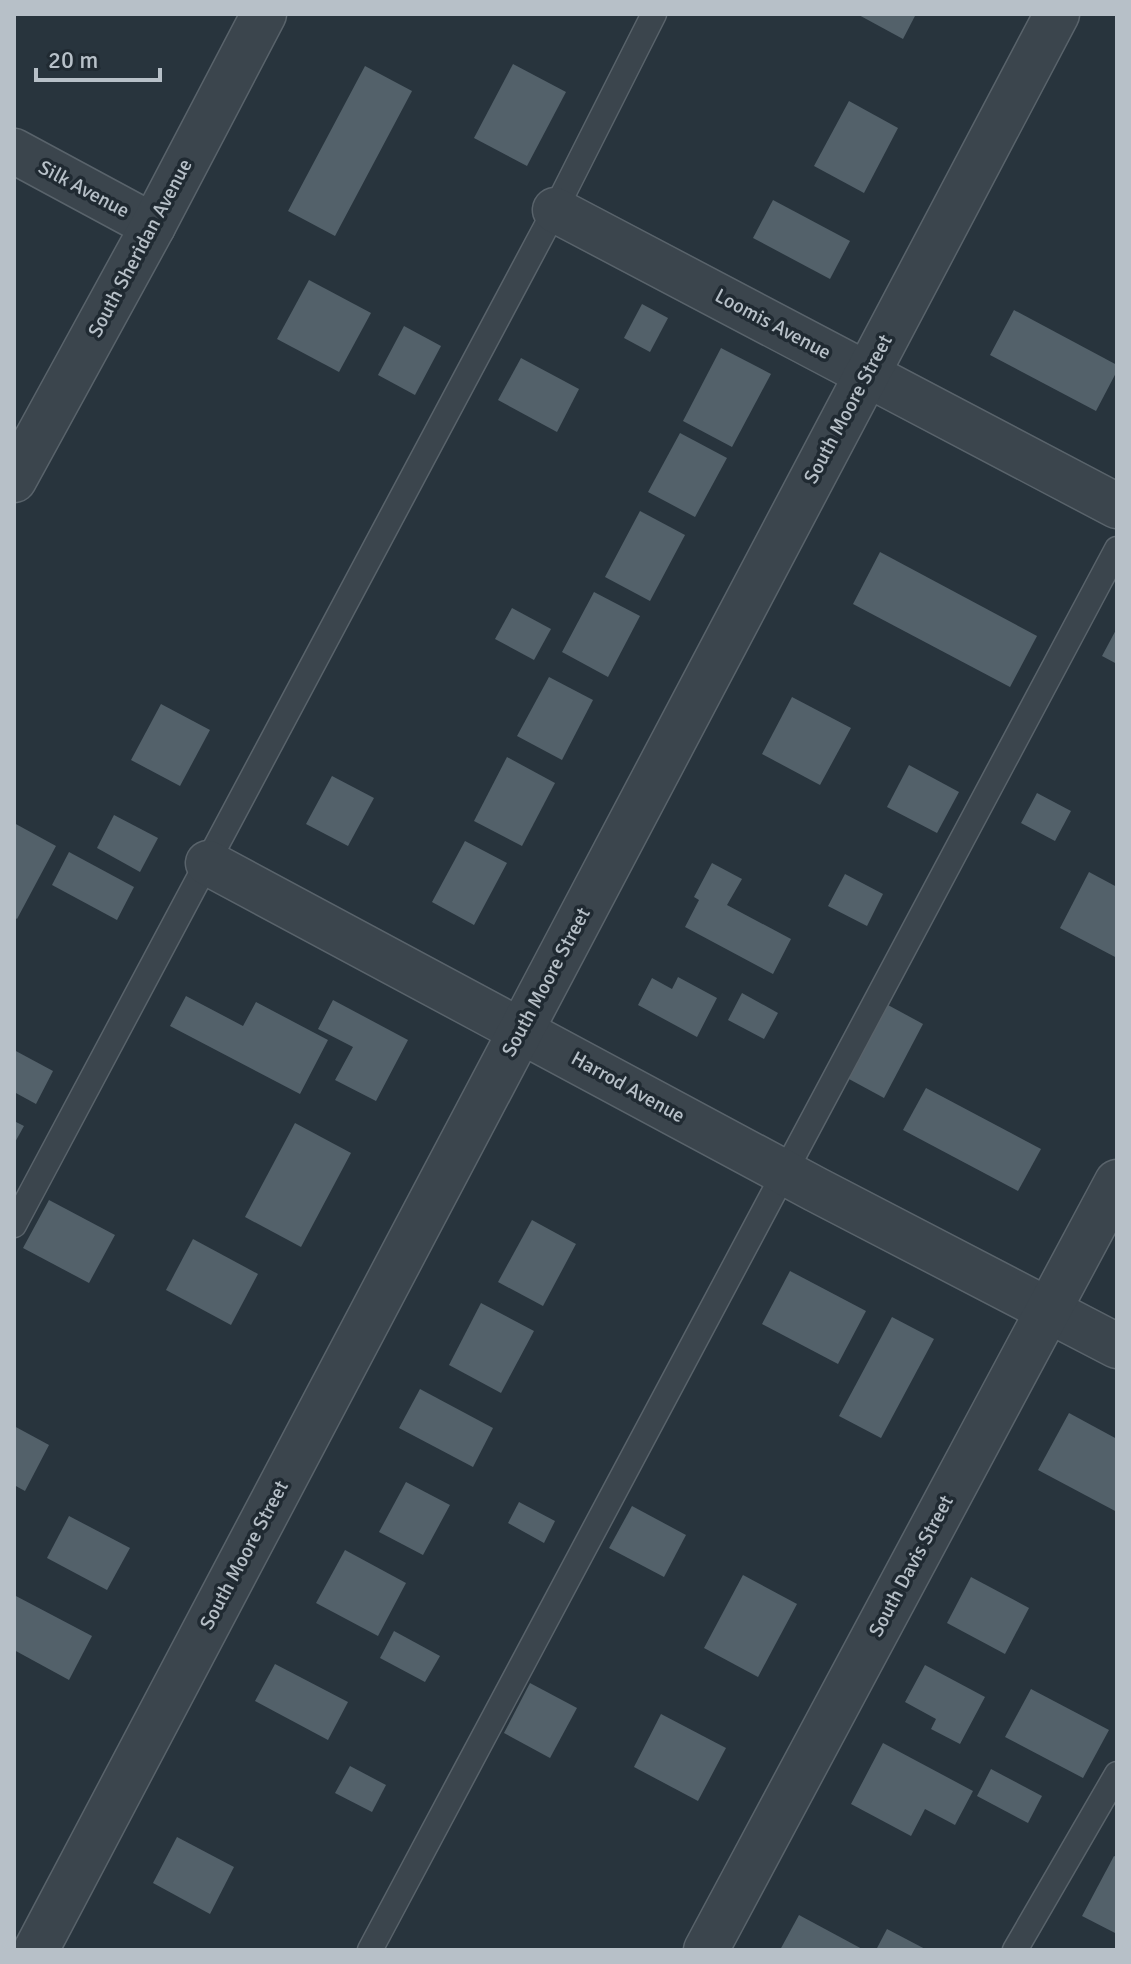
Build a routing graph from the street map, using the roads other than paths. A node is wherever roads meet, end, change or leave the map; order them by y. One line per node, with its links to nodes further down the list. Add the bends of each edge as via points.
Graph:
1 (264, 14): 6 (street, South Sheridan Avenue)
2 (654, 14): 5 (lane)
3 (1057, 14): 7 (street, South Moore Street)
4 (14, 151): 6 (street, Silk Avenue)
5 (555, 210): 7 (street, Loomis Avenue); 11 (lane)
6 (153, 226): 8 (street, South Sheridan Avenue)
7 (867, 373): 9 (street, Loomis Avenue); 12 (street, South Moore Street)
8 (14, 480)
9 (1117, 506)
10 (1117, 549): 13 (lane)
11 (208, 863): 12 (street, Harrod Avenue); 15 (lane)
12 (521, 1029): 13 (street, Harrod Avenue); 19 (street, South Moore Street)
13 (785, 1173): 16 (street, Harrod Avenue); 20 (lane)
14 (1117, 1182): 16 (street, South Davis Street)
15 (14, 1225)
16 (1049, 1310): 17 (street, Harrod Avenue); 21 (street, South Davis Street)
17 (1117, 1346)
18 (1117, 1774): 22 (lane)
19 (36, 1950)
20 (370, 1950)
21 (706, 1950)
22 (1015, 1950)

